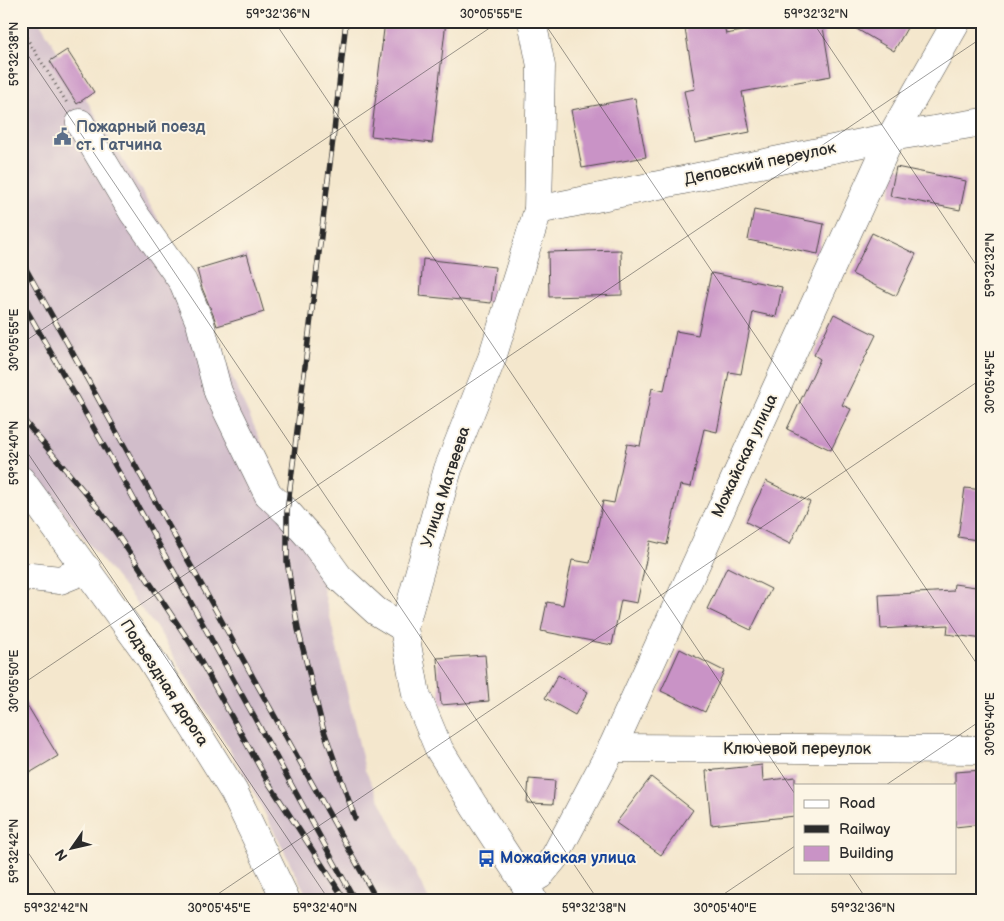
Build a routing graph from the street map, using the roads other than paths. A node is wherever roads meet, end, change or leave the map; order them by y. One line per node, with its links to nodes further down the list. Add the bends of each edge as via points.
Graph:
1 (532, 21): 6 (street, Улица Матвеева, via 541,66)
2 (957, 21): 5 (street, Можайская улица)
3 (983, 122): 5 (street, Деповский переулок)
4 (80, 123): 10 (street, via 133,212 183,282 200,323 218,392 268,494 313,541 339,577 376,611)
5 (891, 137): 6 (street, Деповский переулок); 11 (street, Можайская улица)
6 (538, 210): 10 (street, Улица Матвеева, via 492,358 448,469)
7 (21, 480): 8 (street, Подъездная дорога)
8 (87, 569): 9 (street, via 60,580); 14 (street, Подъездная дорога, via 149,656 234,792)
9 (21, 576)
10 (404, 628): 13 (street, Улица Матвеева, via 416,694 439,750)
11 (612, 748): 12 (street, Ключевой переулок); 13 (street, Можайская улица, via 554,858)
12 (983, 750)
13 (529, 892)
14 (286, 900)

